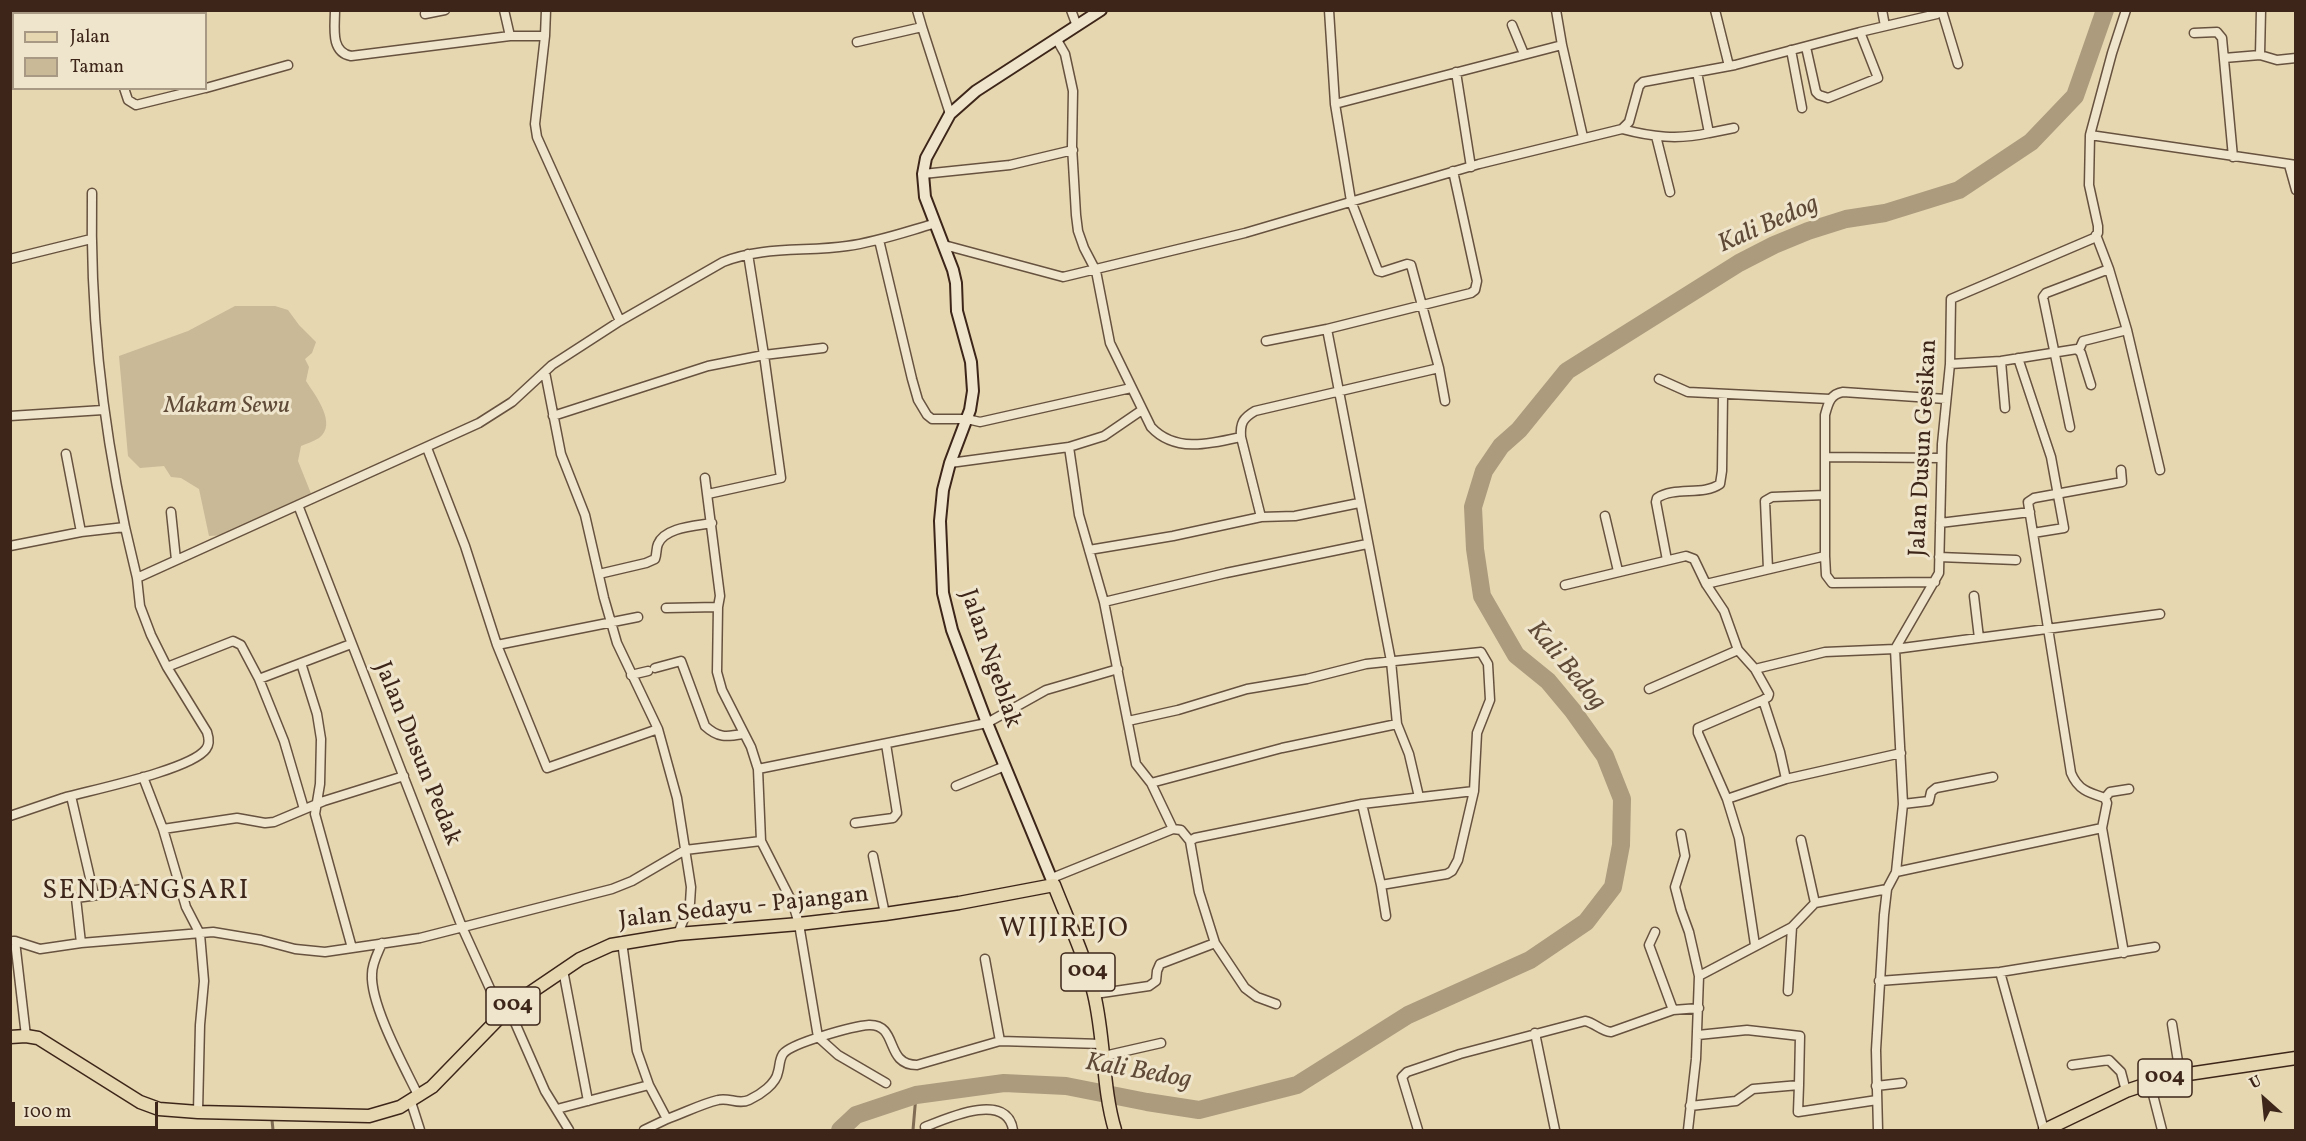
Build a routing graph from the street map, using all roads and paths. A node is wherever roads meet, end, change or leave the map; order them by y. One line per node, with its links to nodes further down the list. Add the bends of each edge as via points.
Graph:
1 (335, 10): 22 (street, via 335,38 343,55)
2 (446, 10): 15 (street)
3 (504, 10): 22 (street)
4 (546, 10): 23 (street)
5 (917, 10): 19 (street)
6 (1071, 10): 17 (street)
7 (1101, 10): 17 (main road)
8 (1329, 10): 41 (street)
9 (1556, 10): 26 (street)
10 (1715, 10): 35 (street)
11 (1882, 10): 18 (street)
12 (2126, 10): 47 (street)
13 (2261, 10): 30 (street)
14 (1942, 11): 18 (street); 33 (street)
15 (425, 14)
16 (1512, 25): 29 (street)
17 (1077, 26): 24 (main road)
18 (1885, 26): 20 (street)
19 (922, 27): 25 (street); 43 (street)
20 (1860, 32): 27 (street); 27 (street, via 1878,78 1828,98 1816,92)
21 (2194, 33): 31 (street, via 2217,32)
22 (510, 36): 23 (street)
23 (545, 36): 70 (street, via 535,124 537,137)
24 (1057, 40): 43 (main road, via 976,91); 50 (street, via 1065,54 1074,91)
25 (857, 42)
26 (1562, 45): 29 (street); 49 (street)
27 (1806, 47): 28 (street)
28 (1791, 50): 35 (street); 42 (street)
29 (1524, 54): 36 (street)
30 (2260, 55): 31 (street); 32 (street, via 2277,60)
31 (2224, 58): 51 (street)
32 (2295, 58)
33 (1958, 64)
34 (288, 65): 38 (street)
35 (1730, 66): 37 (street)
36 (1456, 72): 41 (street); 53 (street)
37 (1697, 72): 45 (street, via 1640,83 1629,122); 46 (street)
38 (207, 87)
39 (125, 90): 40 (street, via 128,100 136,105)
40 (197, 90)
41 (1335, 104): 59 (street)
42 (1802, 108)
43 (950, 114): 55 (main road, via 926,158)
44 (1734, 128): 46 (street)
45 (1622, 129): 48 (street); 49 (street)
46 (1709, 133): 48 (street)
47 (2090, 135): 51 (street); 61 (street, via 2089,184 2098,226)
48 (1656, 136): 57 (street)
49 (1583, 137): 53 (street)
50 (1073, 150): 55 (street, via 1010,165); 68 (street, via 1077,223)
51 (2233, 157): 52 (street)
52 (2292, 165): 56 (street)
53 (1471, 167): 54 (street)
54 (1454, 171): 59 (street); 69 (street, via 1476,286 1471,293)
55 (923, 174): 60 (main road, Jalan Ngeblak)
56 (2295, 190)
57 (1670, 192)
58 (92, 193): 62 (street)
59 (1351, 201): 68 (street); 69 (street, via 1378,271 1409,264)
60 (933, 224): 63 (street); 64 (main road, Jalan Ngeblak)
61 (2093, 238): 67 (street); 80 (street, Jalan Dusun Gesikan, via 1951,299)
62 (91, 239): 66 (street); 92 (street)
63 (879, 240): 65 (street); 96 (street, via 918,400 932,419)
64 (944, 245): 68 (street, via 1063,278); 96 (main road, Jalan Ngeblak, via 955,277 957,310 972,362 972,401)
65 (748, 254): 70 (street, via 723,262); 77 (street)
66 (10, 259)
67 (2109, 268): 72 (street); 76 (street, via 2044,295)
68 (1096, 271): 85 (street, via 1110,343)
69 (1422, 304): 71 (street); 81 (street)
70 (620, 321): 82 (street)
71 (1327, 329): 73 (street); 86 (street)
72 (2127, 330): 75 (street, via 2083,341); 106 (street)
73 (1266, 341)
74 (823, 348): 77 (street)
75 (2079, 350): 76 (street); 84 (street)
76 (2053, 352): 78 (street); 97 (street)
77 (764, 355): 95 (street, via 708,366); 108 (street, via 781,478)
78 (2018, 358): 79 (street); 109 (street, via 2045,437)
79 (2001, 361): 80 (street); 91 (street)
80 (1950, 364): 89 (street, Jalan Dusun Gesikan)
81 (1439, 368): 86 (street); 90 (street)
82 (545, 372): 95 (street); 100 (street, via 495,414)
83 (1659, 379): 87 (street, via 1688,392)
84 (2091, 385)
85 (1131, 388): 93 (street); 96 (street, via 980,422)
86 (1340, 392): 98 (street, via 1255,411 1240,425); 111 (street)
87 (1723, 394): 88 (street); 128 (street, via 1720,484 1657,498)
88 (1830, 399): 89 (street, via 1843,392); 102 (street, via 1825,415)
89 (1946, 399): 103 (street, Jalan Dusun Gesikan)
90 (1445, 401)
91 (2005, 408)
92 (103, 410): 94 (street); 119 (street)
93 (1142, 410): 98 (street, via 1157,433 1177,442 1192,445); 99 (street, via 1104,436)
94 (10, 416)
95 (553, 416): 132 (street, via 561,454 585,515)
96 (967, 419): 104 (main road, Jalan Ngeblak)
97 (2070, 427)
98 (1241, 437): 116 (street)
99 (1069, 447): 104 (street); 124 (street, via 1079,515)
100 (427, 448): 112 (street); 147 (street)
101 (66, 454): 120 (street)
102 (1825, 457): 103 (street); 110 (street)
103 (1941, 458): 118 (street, Jalan Dusun Gesikan)
104 (950, 463): 160 (main road, Jalan Ngeblak, via 940,521 943,593 952,630)
105 (2121, 470): 109 (street, via 2122,482)
106 (2160, 470)
107 (705, 478): 108 (street)
108 (708, 494): 117 (street)
109 (2058, 494): 114 (street, via 2030,499); 121 (street, via 2066,527)
110 (1825, 495): 125 (street); 130 (street, via 1772,497 1765,501)
111 (1359, 503): 116 (street, via 1295,516); 122 (street)
112 (298, 505): 127 (street); 146 (street, Jalan Dusun Pedak)
113 (171, 512): 127 (street)
114 (2030, 512): 118 (street); 121 (street)
115 (1605, 516): 131 (street)
116 (1261, 517): 124 (street)
117 (712, 523): 132 (street, via 663,536 656,559); 139 (street)
118 (1940, 523): 126 (street, Jalan Dusun Gesikan)
119 (125, 527): 120 (street); 133 (street)
120 (81, 532): 123 (street)
121 (2033, 533): 144 (street)
122 (1368, 544): 138 (street); 150 (street)
123 (10, 546)
124 (1089, 549): 138 (street)
125 (1825, 556): 130 (street); 134 (street, via 1826,575 1832,584)
126 (1940, 557): 129 (street); 134 (street, Jalan Dusun Gesikan)
127 (176, 560): 133 (street)
128 (1667, 560): 131 (street); 135 (street, via 1691,556)
129 (2016, 560)
130 (1768, 569): 135 (street)
131 (1618, 571): 136 (street)
132 (599, 574): 143 (street)
133 (137, 578): 152 (street, via 140,606)
134 (1935, 582): 148 (street, Jalan Dusun Gesikan)
135 (1706, 584): 149 (street, via 1724,611)
136 (1565, 585)
137 (1974, 596): 145 (street)
138 (1104, 602): 153 (street)
139 (718, 607): 140 (street); 163 (street, via 717,672)
140 (666, 608)
141 (2160, 614): 144 (street)
142 (638, 617): 143 (street)
143 (611, 622): 147 (street); 155 (street)
144 (2048, 629): 145 (street); 178 (street, via 2070,773 2083,791)
145 (1979, 638): 148 (street)
146 (351, 644): 151 (street); 168 (street, Jalan Dusun Pedak)
147 (497, 645): 162 (street, via 547,768)
148 (1895, 649): 154 (street, via 1825,652); 165 (street)
149 (1738, 650): 154 (street); 157 (street)
150 (1391, 661): 159 (street, via 1247,689); 161 (street); 175 (street, via 1479,651 1485,655 1490,696 1477,735)
151 (301, 663): 156 (street); 180 (street, via 319,724 320,784)
152 (167, 666): 156 (street, via 236,641); 169 (street, via 207,732 208,747 195,758)
153 (1118, 669): 159 (street); 160 (street, via 1046,690)
154 (1755, 669): 158 (street, via 1769,694)
155 (631, 675): 162 (street); 163 (street, via 681,661 705,726 726,738)
156 (259, 679): 183 (street, via 284,741)
157 (1649, 689)
158 (1763, 700): 171 (street); 179 (street, via 1697,730)
159 (1128, 722): 172 (street, via 1136,764)
160 (987, 723): 164 (street); 166 (main road, Jalan Ngeblak)
161 (1397, 724): 172 (street, via 1282,747); 177 (street)
162 (658, 729): 193 (street, via 677,798)
163 (743, 734): 167 (street)
164 (886, 744): 167 (street); 185 (street, via 897,813 893,818)
165 (1901, 753): 171 (street); 182 (street)
166 (1005, 766): 173 (street); 196 (main road, Jalan Ngeblak)
167 (758, 770): 191 (street)
168 (404, 776): 180 (street); 205 (street, Jalan Dusun Pedak)
169 (143, 777): 176 (street); 187 (street)
170 (1993, 777): 182 (street, via 1936,788 1929,801)
171 (1786, 778): 179 (street)
172 (1151, 783): 188 (street)
173 (956, 786)
174 (2129, 789): 178 (street, via 2112,791)
175 (1474, 791): 177 (street); 198 (street, via 1463,844 1452,871)
176 (71, 796): 184 (street); 200 (street)
177 (1419, 796): 181 (street)
178 (2105, 798): 186 (street)
179 (1727, 799): 215 (street, via 1739,838)
180 (315, 804): 183 (street); 217 (street)
181 (1362, 804): 192 (street, via 1200,835); 198 (street)
182 (1903, 804): 195 (street)
183 (304, 809): 187 (street, via 265,823 237,818)
184 (10, 816)
185 (855, 823)
186 (2102, 828): 195 (street); 218 (street)
187 (163, 829): 197 (street)
188 (1173, 829): 192 (street, via 1181,830); 196 (street)
189 (1681, 834): 222 (street, via 1685,856 1676,892)
190 (1802, 840): 201 (street)
191 (761, 841): 193 (street); 204 (street)
192 (1190, 841): 214 (street, via 1199,892)
193 (685, 850): 205 (street, via 612,889); 209 (street, via 690,903)
194 (873, 856): 202 (street)
195 (1896, 872): 199 (street)
196 (1053, 881): 202 (main road, Jalan Sedayu - Pajangan / 004, via 970,902); 225 (main road, Jalan Ngeblak / 004)
197 (180, 884): 200 (street); 208 (street, via 186,908)
198 (1381, 885): 203 (street)
199 (1887, 889): 201 (street); 223 (street)
200 (94, 895): 212 (street, via 76,898)
201 (1815, 903): 206 (street)
202 (885, 914): 204 (main road, Jalan Sedayu - Pajangan / 004)
203 (1386, 916)
204 (799, 924): 209 (main road, Jalan Sedayu - Pajangan / 004); 235 (street)
205 (462, 927): 213 (street); 229 (street, Jalan Dusun Pedak)
206 (1792, 927): 215 (street); 224 (street)
207 (1655, 932): 228 (street, via 1649,945)
208 (200, 934): 212 (street); 217 (street, via 223,933 313,952); 254 (street, via 204,981)
209 (678, 934): 211 (main road, Jalan Sedayu - Pajangan / 004)
210 (13, 941): 212 (street, via 40,950); 233 (street)
211 (622, 942): 220 (main road, Jalan Sedayu - Pajangan / 004, via 599,949); 245 (street, via 638,1051)
212 (81, 943)
213 (382, 943): 217 (street); 249 (street, via 372,975 375,993)
214 (1215, 943): 225 (street, via 1161,964 1156,981 1149,986); 226 (street, via 1245,988)
215 (1755, 945): 222 (street)
216 (2155, 947): 218 (street)
217 (352, 948)
218 (2124, 953): 221 (street)
219 (985, 959): 236 (street)
220 (563, 970): 229 (main road, Jalan Sedayu - Pajangan / 004); 251 (street)
221 (2000, 972): 223 (street); 266 (street)
222 (1699, 976): 227 (street)
223 (1880, 981): 247 (street)
224 (1788, 991)
225 (1095, 994): 238 (main road, Jalan Ngeblak / 004)
226 (1276, 1004)
227 (1699, 1008): 228 (street); 232 (street)
228 (1672, 1010): 231 (street, via 1611,1032 1585,1021)
229 (505, 1012): 249 (main road, Jalan Sedayu - Pajangan / 004, via 432,1087); 253 (street, Jalan Dusun Pedak)
230 (2172, 1024): 241 (street)
231 (1535, 1033): 262 (street, via 1407,1072 1402,1077); 263 (street)
232 (1698, 1035): 246 (street, via 1748,1030 1800,1036); 252 (street)
233 (26, 1036): 234 (main road, Jalan Sedayu - Pajangan / 004); 254 (main road, Jalan Sedayu - Pajangan / 004, via 38,1038 140,1102)
234 (10, 1037)
235 (818, 1037): 236 (street, via 870,1025 879,1027 886,1032 896,1056 908,1065); 242 (street, via 838,1055); 255 (street, via 786,1051 780,1059 777,1077 749,1100 721,1099)
236 (1000, 1041): 238 (street)
237 (1161, 1043): 238 (street)
238 (1104, 1054): 261 (main road, 004)
239 (2295, 1058): 241 (main road, 004)
240 (2072, 1065): 248 (street, via 2109,1060 2121,1072)
241 (2180, 1074): 244 (main road, 004)
242 (886, 1083)
243 (1902, 1083): 247 (street)
244 (2150, 1083): 248 (main road, 004); 267 (street)
245 (649, 1085): 251 (street); 255 (street)
246 (1799, 1085): 250 (street, via 1798,1112); 252 (street, via 1753,1089 1736,1101)
247 (1876, 1086): 250 (street)
248 (2126, 1091): 266 (main road, 004)
249 (415, 1099): 254 (main road, Jalan Sedayu - Pajangan / 004, via 369,1116); 256 (street)
250 (1876, 1100): 265 (street)
251 (588, 1101): 253 (street)
252 (1690, 1106): 264 (street)
253 (558, 1109): 257 (street, Jalan Dusun Pedak)
254 (198, 1112)
255 (667, 1119): 258 (street)
256 (420, 1131)
257 (569, 1131)
258 (644, 1131)
259 (926, 1131): 260 (street, via 925,1128 950,1117 981,1110 1006,1115)
260 (1013, 1131)
261 (1115, 1131)
262 (1418, 1131)
263 (1555, 1131)
264 (1688, 1131)
265 (1878, 1131)
266 (2044, 1131)
267 (2162, 1131)

